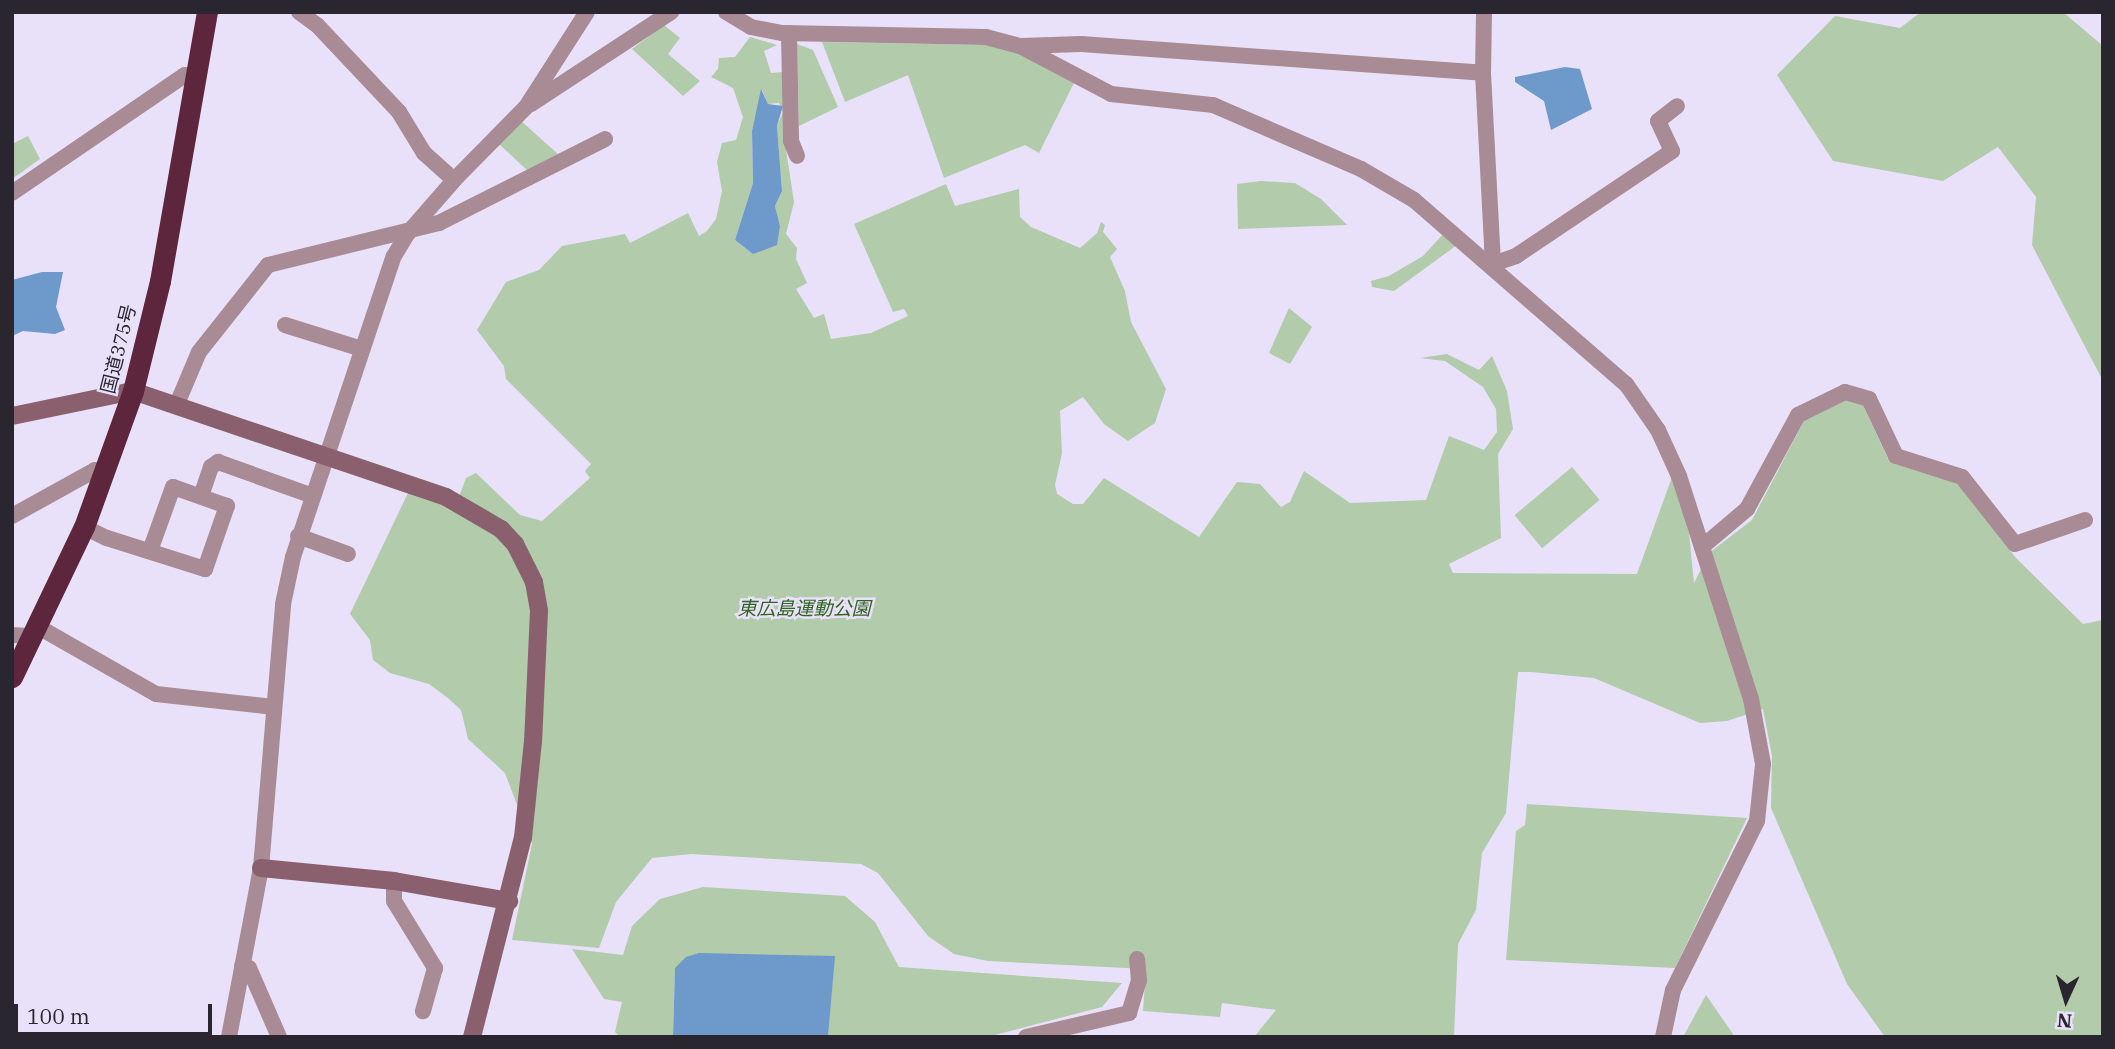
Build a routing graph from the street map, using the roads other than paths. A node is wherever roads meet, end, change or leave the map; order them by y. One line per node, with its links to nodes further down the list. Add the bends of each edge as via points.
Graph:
1 (206, 12): 10 (highway, 国道375号)
2 (299, 12): 15 (street, via 317,25 400,113 424,153)
3 (587, 12): 12 (street)
4 (671, 12): 12 (street)
5 (726, 12): 7 (street, via 751,27)
6 (1484, 12): 9 (street)
7 (789, 33): 8 (street, via 986,37); 14 (street, via 791,141)
8 (1020, 46): 9 (street, via 1081,44); 18 (street, via 1111,94 1213,105 1362,169 1414,200)
9 (1483, 73): 18 (street)
10 (195, 75): 16 (street, via 185,75); 21 (highway, 国道375号, via 160,281)
11 (1677, 106): 18 (street, via 1658,121 1672,151 1516,256)
12 (526, 107): 15 (street)
13 (605, 139): 17 (street, via 451,218)
14 (797, 156)
15 (454, 180): 17 (street)
16 (12, 193)
17 (408, 233): 20 (street, via 394,256); 22 (street, via 268,265 199,352)
18 (1493, 264): 32 (street, via 1626,384 1658,430)
19 (285, 325): 20 (street)
20 (362, 349): 24 (street)
21 (133, 391): 22 (street); 23 (street); 25 (highway, 国道375号)
22 (177, 404): 24 (street)
23 (12, 416)
24 (325, 456): 26 (street); 40 (street, via 462,505 501,529 525,560 539,611 538,670 523,837)
25 (104, 471): 28 (street, via 95,470); 30 (highway, 国道375号)
26 (310, 495): 27 (street, via 218,462 211,467); 31 (street)
27 (201, 496): 33 (street, via 173,487); 33 (street, via 227,506 205,569)
28 (12, 516)
29 (2085, 520): 32 (street, via 2015,544 1962,477 1896,456 1869,399 1845,392 1798,415 1747,509)
30 (83, 527): 33 (street); 35 (highway, 国道375号)
31 (298, 536): 34 (street); 37 (street, via 283,604)
32 (1702, 547): 48 (street, via 1751,699 1760,736 1763,787 1747,846 1673,990)
33 (150, 551)
34 (348, 554)
35 (26, 632): 36 (highway, 国道375号); 37 (street, via 156,694)
36 (12, 677)
37 (273, 707): 38 (street)
38 (261, 868): 39 (street); 42 (street)
39 (394, 881): 40 (street); 43 (street, via 394,901 435,968)
40 (509, 901): 46 (street)
41 (1138, 959): 47 (street, via 1139,981 1129,1013)
42 (242, 967): 44 (street); 45 (street, via 249,968)
43 (423, 1011)
44 (229, 1037)
45 (279, 1037)
46 (472, 1037)
47 (1026, 1037)
48 (1663, 1037)

